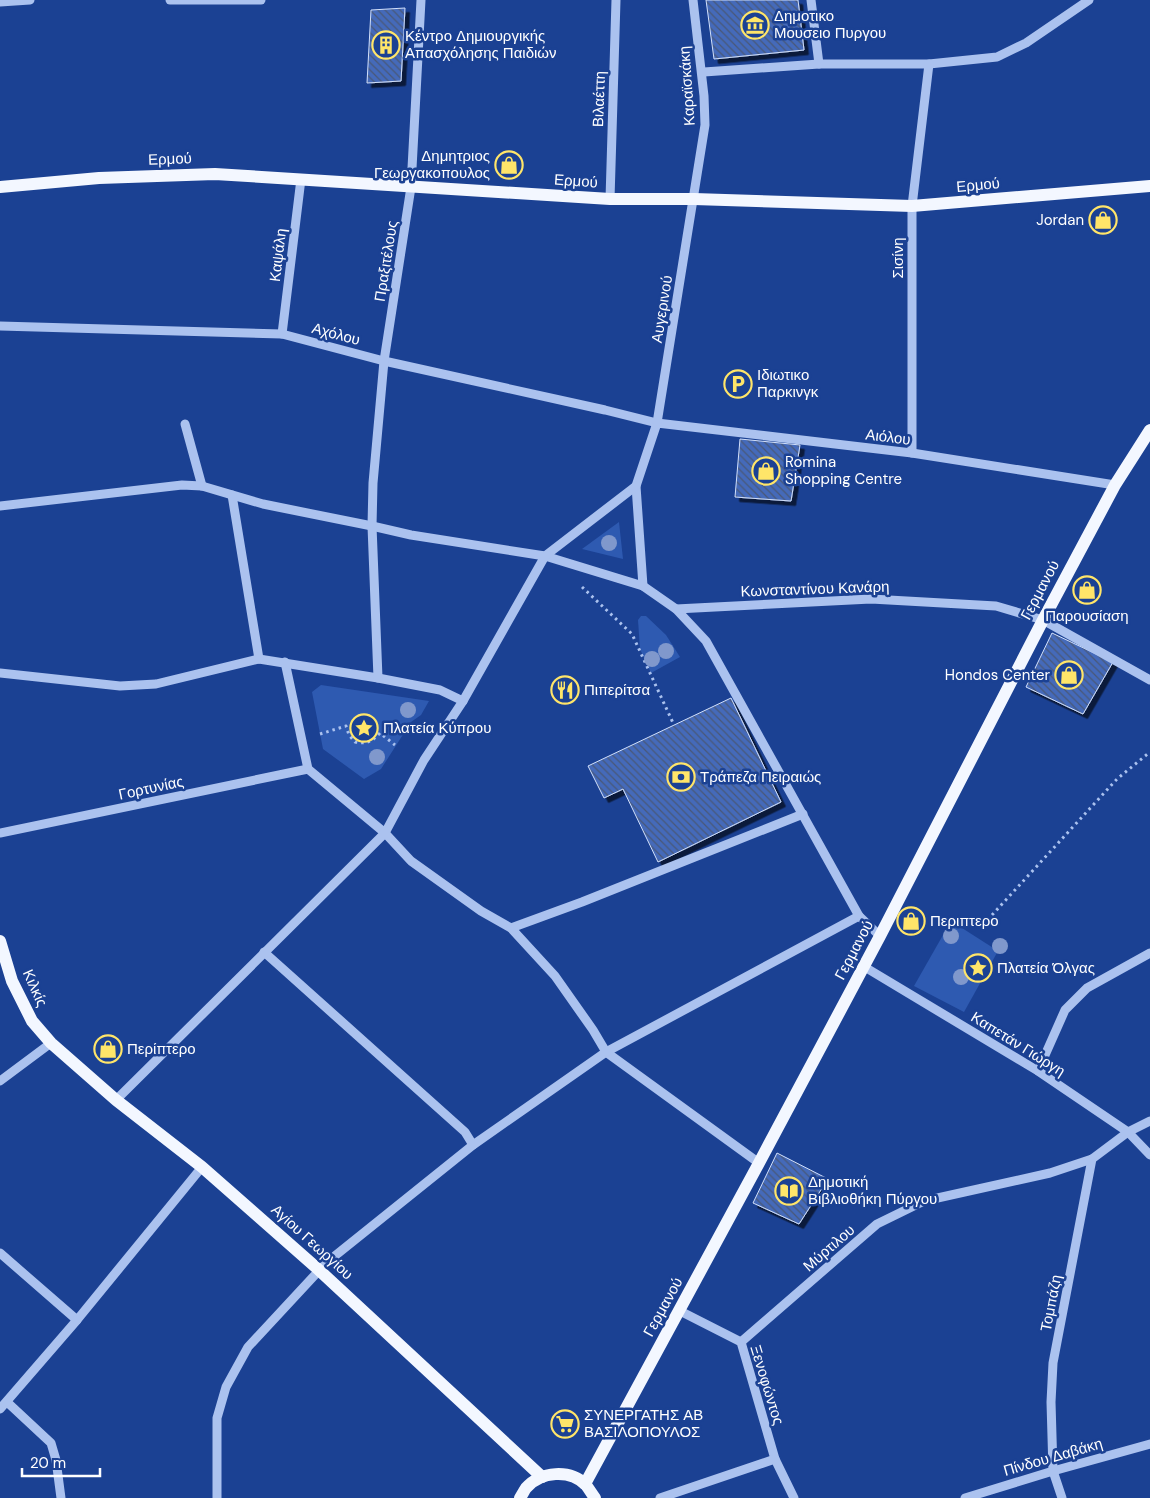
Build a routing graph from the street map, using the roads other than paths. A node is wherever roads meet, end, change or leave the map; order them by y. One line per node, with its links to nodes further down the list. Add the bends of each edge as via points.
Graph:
1 (30, 0): 10 (street)
2 (170, 0): 3 (street)
3 (231, 0): 4 (street)
4 (261, 0)
5 (421, 0): 17 (street, Πραξιτέλους)
6 (616, 0): 18 (street, Βιλαέττη)
7 (692, 0): 19 (street, Καραϊσκάκη, via 706,125)
8 (811, 0): 11 (street)
9 (1089, 0): 12 (street, via 1026,43 997,57)
10 (0, 2)
11 (819, 64): 12 (street); 13 (street)
12 (929, 64): 20 (street, Σισίνη)
13 (704, 72)
14 (301, 179): 16 (main road, Ερμού, via 215,174 99,178); 17 (main road, Ερμού); 22 (street, Καψάλη)
15 (1150, 186): 20 (main road, Ερμού)
16 (0, 187)
17 (411, 187): 18 (main road, Ερμού); 23 (street, Πραξιτέλους)
18 (610, 199): 19 (main road, Ερμού)
19 (694, 199): 20 (main road, Ερμού); 25 (street, Αυγερινού)
20 (912, 206): 27 (street, Σισίνη)
21 (0, 326): 22 (street, Αχόλου)
22 (282, 334): 23 (street, Αχόλου)
23 (384, 361): 25 (street, Αχόλου); 33 (street, Πραξιτέλους, via 372,483)
24 (185, 424): 29 (street)
25 (657, 424): 27 (street, Αιόλου); 30 (street, Αυγερινού)
26 (1150, 430): 28 (main road, Γερμανού)
27 (912, 453): 28 (street, Αιόλου)
28 (1115, 485): 37 (main road, Γερμανού)
29 (202, 486): 31 (street); 32 (street, via 182,485)
30 (636, 486): 34 (street); 35 (street)
31 (232, 495): 33 (street); 38 (street)
32 (0, 506)
33 (372, 526): 34 (street); 41 (street, Πραξιτέλους)
34 (545, 556): 35 (street); 43 (street)
35 (643, 586): 36 (street)
36 (676, 609): 37 (street, Κωνσταντίνου Κανάρη, via 871,599 996,606); 45 (street, via 706,641)
37 (1043, 620): 42 (street, Κωνσταντίνου Κανάρη); 50 (main road, Γερμανού)
38 (260, 659): 39 (street); 40 (street, via 156,684 120,686)
39 (285, 662): 41 (street); 44 (street)
40 (0, 673)
41 (378, 678): 43 (street, via 440,690)
42 (1150, 680)
43 (463, 701): 46 (street, via 424,760)
44 (308, 769): 46 (street); 47 (street, Γορτυνίας)
45 (803, 814): 48 (street); 49 (street)
46 (385, 832): 49 (street, via 411,861); 52 (street)
47 (0, 834)
48 (859, 916): 50 (street); 56 (street)
49 (511, 928): 56 (street, via 555,976)
50 (880, 936): 54 (main road, Γερμανού)
51 (0, 941): 55 (main road, Κιλκίς, via 12,981 32,1021)
52 (264, 952): 59 (street); 62 (street, via 465,1132)
53 (1150, 953): 57 (street, via 1087,988 1065,1010)
54 (863, 966): 57 (street, Καπετάν Γιώργη); 65 (main road, Γερμανού)
55 (51, 1043): 58 (street); 59 (main road, Αγίου Γεωργίου)
56 (606, 1052): 62 (street); 65 (street)
57 (1038, 1071): 61 (street, Καπετάν Γιώργη)
58 (0, 1082)
59 (116, 1100): 66 (main road, Αγίου Γεωργίου)
60 (1150, 1121): 61 (street)
61 (1128, 1132): 63 (street, Καπετάν Γιώργη); 64 (street)
62 (473, 1145): 68 (street)
63 (1150, 1155)
64 (1092, 1159): 71 (street, Μύρτιλου, via 1050,1174 924,1201 877,1224); 76 (street, Τομπάζη, via 1054,1363)
65 (759, 1163): 69 (main road, Γερμανού)
66 (202, 1167): 68 (main road, Αγίου Γεωργίου); 70 (street)
67 (0, 1253): 70 (street)
68 (319, 1270): 77 (main road, Αγίου Γεωργίου); 80 (street, via 248,1347 226,1387 217,1418)
69 (680, 1311): 71 (street, Ξενοφώντος); 78 (main road, Γερμανού)
70 (77, 1320): 72 (street)
71 (741, 1342): 75 (street, Ξενοφώντος)
72 (7, 1402): 73 (street); 79 (street, via 51,1444)
73 (0, 1410)
74 (1150, 1444): 76 (street, Πίνδου Δαβάκη)
75 (775, 1459): 83 (street); 84 (street, Ξενοφώντος)
76 (1054, 1471): 85 (street, Πίνδου Δαβάκη); 86 (street, Τομπάζη)
77 (542, 1477): 78 (main road, via 557,1474); 81 (main road, via 526,1487)
78 (585, 1484): 82 (main road)
79 (61, 1498)
80 (217, 1498)
81 (520, 1498)
82 (595, 1498)
83 (660, 1498)
84 (794, 1498)
85 (965, 1498)
86 (1062, 1498)

